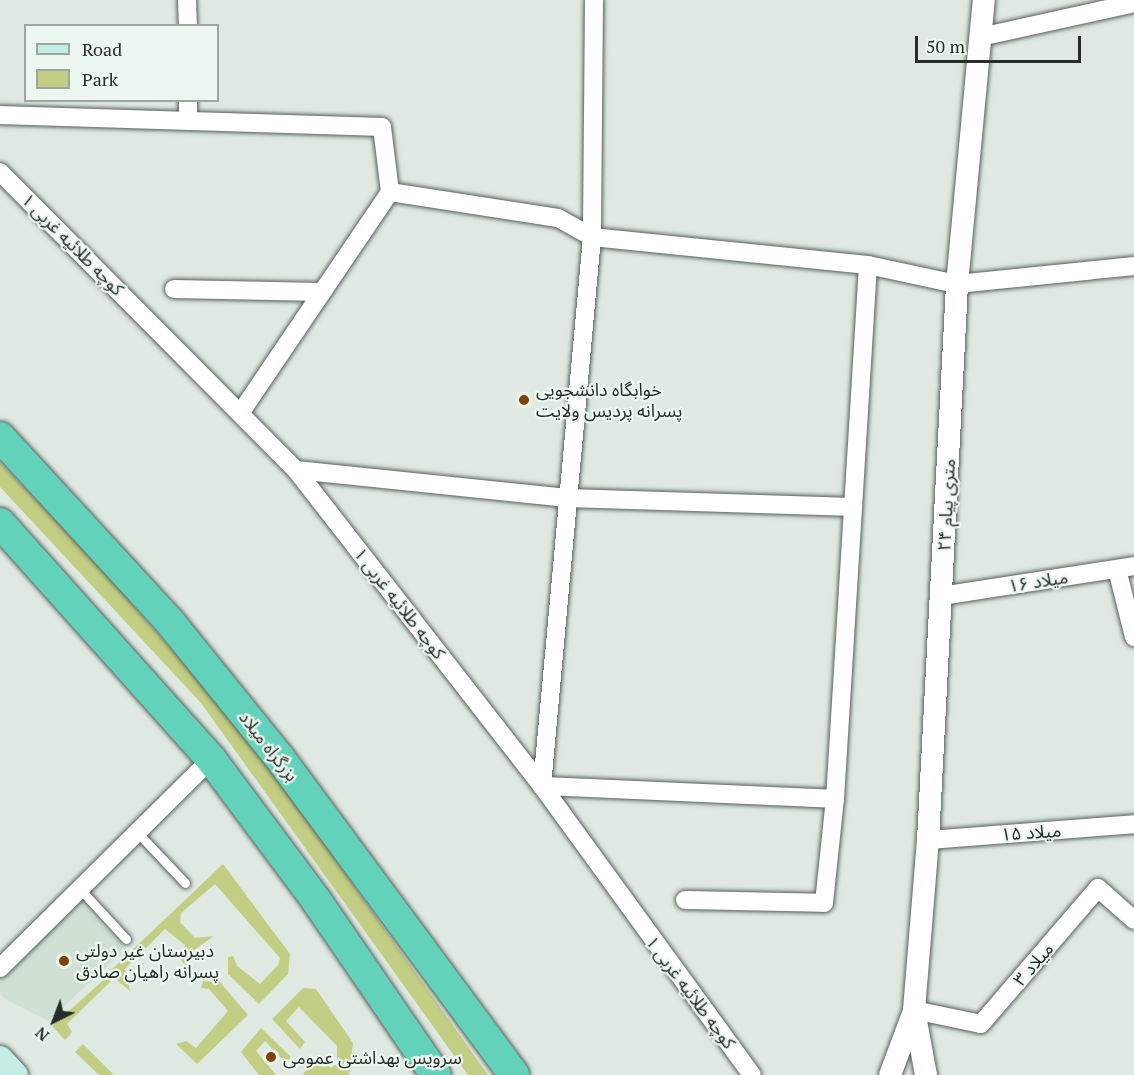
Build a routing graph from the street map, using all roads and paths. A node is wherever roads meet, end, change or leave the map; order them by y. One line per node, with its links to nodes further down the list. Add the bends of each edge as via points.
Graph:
1 (188, 0): 5 (street)
2 (590, 0): 12 (street)
3 (984, 0): 6 (street, ۲۴ متری پیام)
4 (1134, 3): 6 (street)
5 (188, 24)
6 (980, 36): 15 (street, ۲۴ متری پیام)
7 (188, 102): 9 (street)
8 (0, 115): 9 (street)
9 (188, 121): 11 (street, via 382,127)
10 (0, 172): 18 (street, کوچه طلائیه غربی ۱)
11 (390, 192): 12 (street, via 558,218); 17 (street)
12 (592, 237): 13 (street); 21 (street)
13 (868, 266): 15 (street); 22 (street)
14 (1134, 266): 15 (street)
15 (957, 284): 25 (street, ۲۴ متری پیام)
16 (174, 289): 17 (street)
17 (321, 292): 18 (street)
18 (241, 412): 20 (street, کوچه طلائیه غربی ۱)
19 (0, 437): 44 (highway, بزرگراه میلاد, via 171,622 279,757)
20 (296, 471): 21 (street); 28 (street, کوچه طلائیه غربی ۱)
21 (568, 498): 22 (street); 28 (street)
22 (853, 507): 29 (street)
23 (0, 523): 27 (highway)
24 (1126, 568): 25 (street, میلاد ۱۶); 26 (street)
25 (941, 596): 32 (street, ۲۴ متری پیام)
26 (1134, 637)
27 (211, 759): 31 (street); 41 (highway, via 316,900)
28 (542, 786): 29 (street); 42 (street, کوچه طلائیه غربی ۱)
29 (835, 799): 35 (street, via 824,903)
30 (1134, 824): 32 (street, میلاد ۱۵)
31 (137, 832): 33 (lane); 34 (street)
32 (928, 840): 39 (street, ۲۴ متری پیام)
33 (185, 883)
34 (80, 889): 37 (lane); 38 (street)
35 (685, 900)
36 (1134, 920): 39 (street, میلاد ۳, via 1098,888 981,1024)
37 (126, 939)
38 (0, 968)
39 (914, 1010): 45 (street); 46 (street)
40 (0, 1059): 43 (main road)
41 (428, 1072)
42 (752, 1073)
43 (15, 1075)
44 (514, 1075)
45 (890, 1075)
46 (926, 1075)

